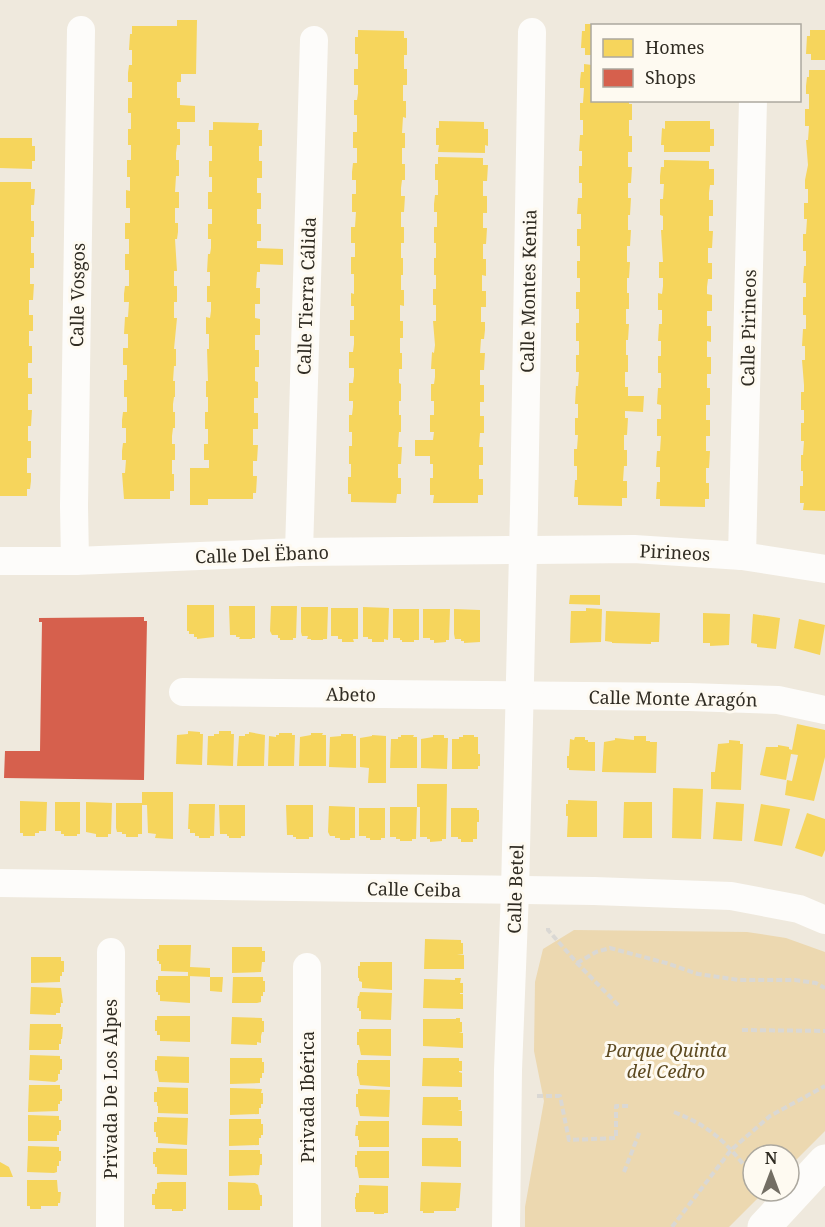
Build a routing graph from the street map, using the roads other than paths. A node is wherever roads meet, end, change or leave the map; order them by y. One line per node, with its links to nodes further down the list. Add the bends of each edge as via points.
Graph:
1 (81, 30): 9 (street, Calle Vosgos)
2 (532, 32): 5 (street, Calle Montes Kenia)
3 (314, 40): 6 (street, Calle Tierra Cálida)
4 (753, 102): 7 (street, Calle Pirineos)
5 (524, 551): 6 (street, Calle Del Ëbano); 7 (street, Pirineos, via 634,549); 12 (street, Calle Betel)
6 (299, 552): 9 (street, Calle Del Ëbano)
7 (742, 556): 10 (street, Pirineos)
8 (0, 561): 9 (street, Calle Del Ëbano)
9 (75, 561)
10 (825, 569)
11 (183, 692): 12 (street, Abeto)
12 (520, 696): 13 (street, Calle Monte Aragón, via 778,700); 15 (street, Calle Betel)
13 (825, 710)
14 (0, 883): 15 (street, Calle Ceiba)
15 (515, 891): 16 (street, Calle Ceiba, via 731,896 799,909); 22 (street, Calle Betel)
16 (825, 920)
17 (111, 952): 20 (street, Privada De Los Alpes)
18 (307, 967): 21 (street, Privada Ibérica)
19 (825, 1161): 23 (street)
20 (110, 1227)
21 (307, 1227)
22 (506, 1227)
23 (764, 1227)

